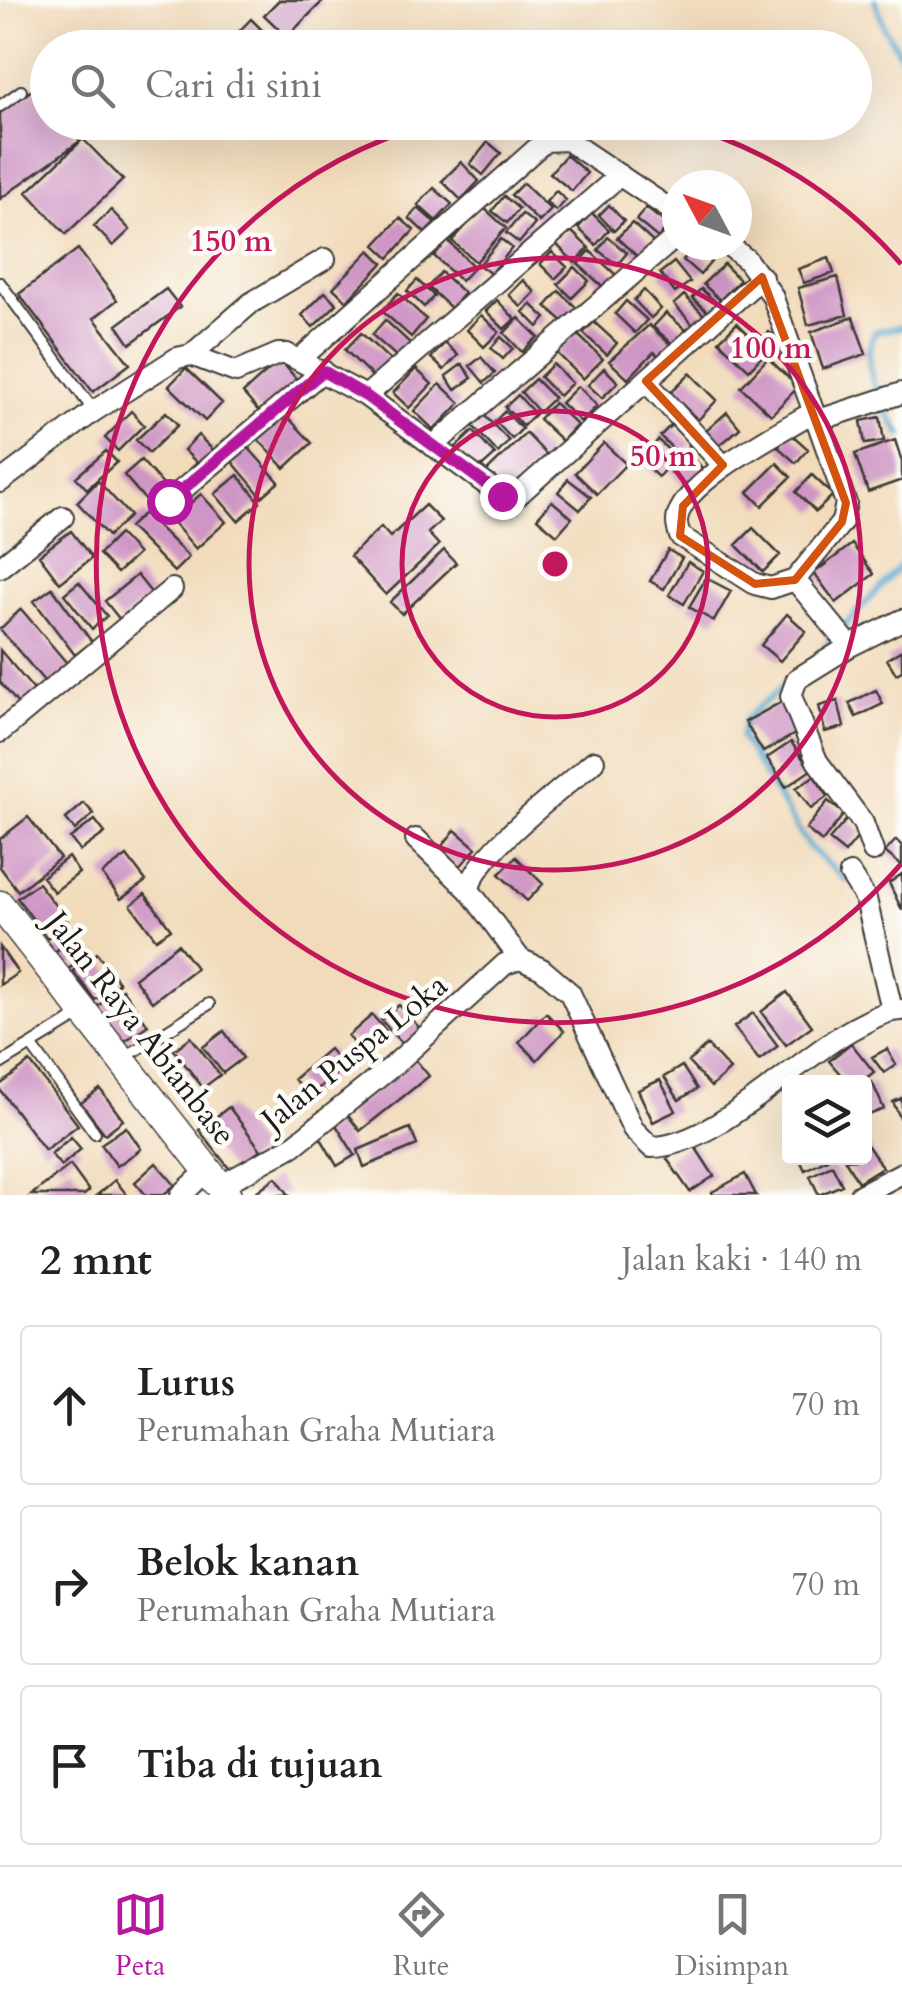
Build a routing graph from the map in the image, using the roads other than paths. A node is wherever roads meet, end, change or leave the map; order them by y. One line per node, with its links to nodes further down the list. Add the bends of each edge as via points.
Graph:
1 (20, 91): 2 (lane)
2 (0, 106)
3 (548, 140): 13 (street)
4 (567, 140): 5 (street)
5 (620, 175): 6 (street); 16 (street)
6 (662, 204)
7 (662, 249): 20 (street)
8 (325, 260): 12 (street, via 251,303)
9 (744, 260): 10 (street)
10 (762, 277): 15 (street); 19 (street)
11 (0, 283): 18 (lane)
12 (192, 355): 13 (street, via 236,372 278,354); 18 (street)
13 (300, 358): 14 (street)
14 (323, 371): 16 (street); 23 (street)
15 (646, 381): 20 (street, via 510,498); 21 (street)
16 (366, 396): 20 (street)
17 (890, 397): 19 (street)
18 (94, 411): 22 (street)
19 (815, 416): 21 (street); 26 (street, via 845,513)
20 (432, 446)
21 (723, 465): 26 (street, via 682,506 680,536 755,584 772,588)
22 (0, 482)
23 (169, 501)
24 (63, 517): 25 (street)
25 (0, 567)
26 (796, 580): 29 (street)
27 (172, 589): 30 (street)
28 (902, 620): 29 (street)
29 (850, 646): 33 (street, via 797,679 791,696 817,762 863,823)
30 (0, 732)
31 (594, 761): 35 (street, via 485,858)
32 (416, 839): 35 (street)
33 (874, 851)
34 (850, 874): 39 (street, via 866,898)
35 (469, 890): 37 (street)
36 (3, 914): 40 (main road, Jalan Raya Abianbase)
37 (520, 959): 39 (street, via 570,993 633,1129 651,1147 671,1147 726,1118 848,1031); 46 (street, Jalan Puspa Loka, via 504,964 292,1146)
38 (209, 1004): 42 (lane)
39 (897, 1010)
40 (84, 1012): 41 (lane); 42 (main road, Jalan Raya Abianbase)
41 (31, 1045): 43 (lane); 44 (lane)
42 (122, 1059): 46 (main road, Jalan Raya Abianbase)
43 (0, 1064)
44 (95, 1133)
45 (902, 1173): 48 (street)
46 (218, 1184): 47 (street, Jalan Puspa Loka)
47 (181, 1195)
48 (860, 1195)

